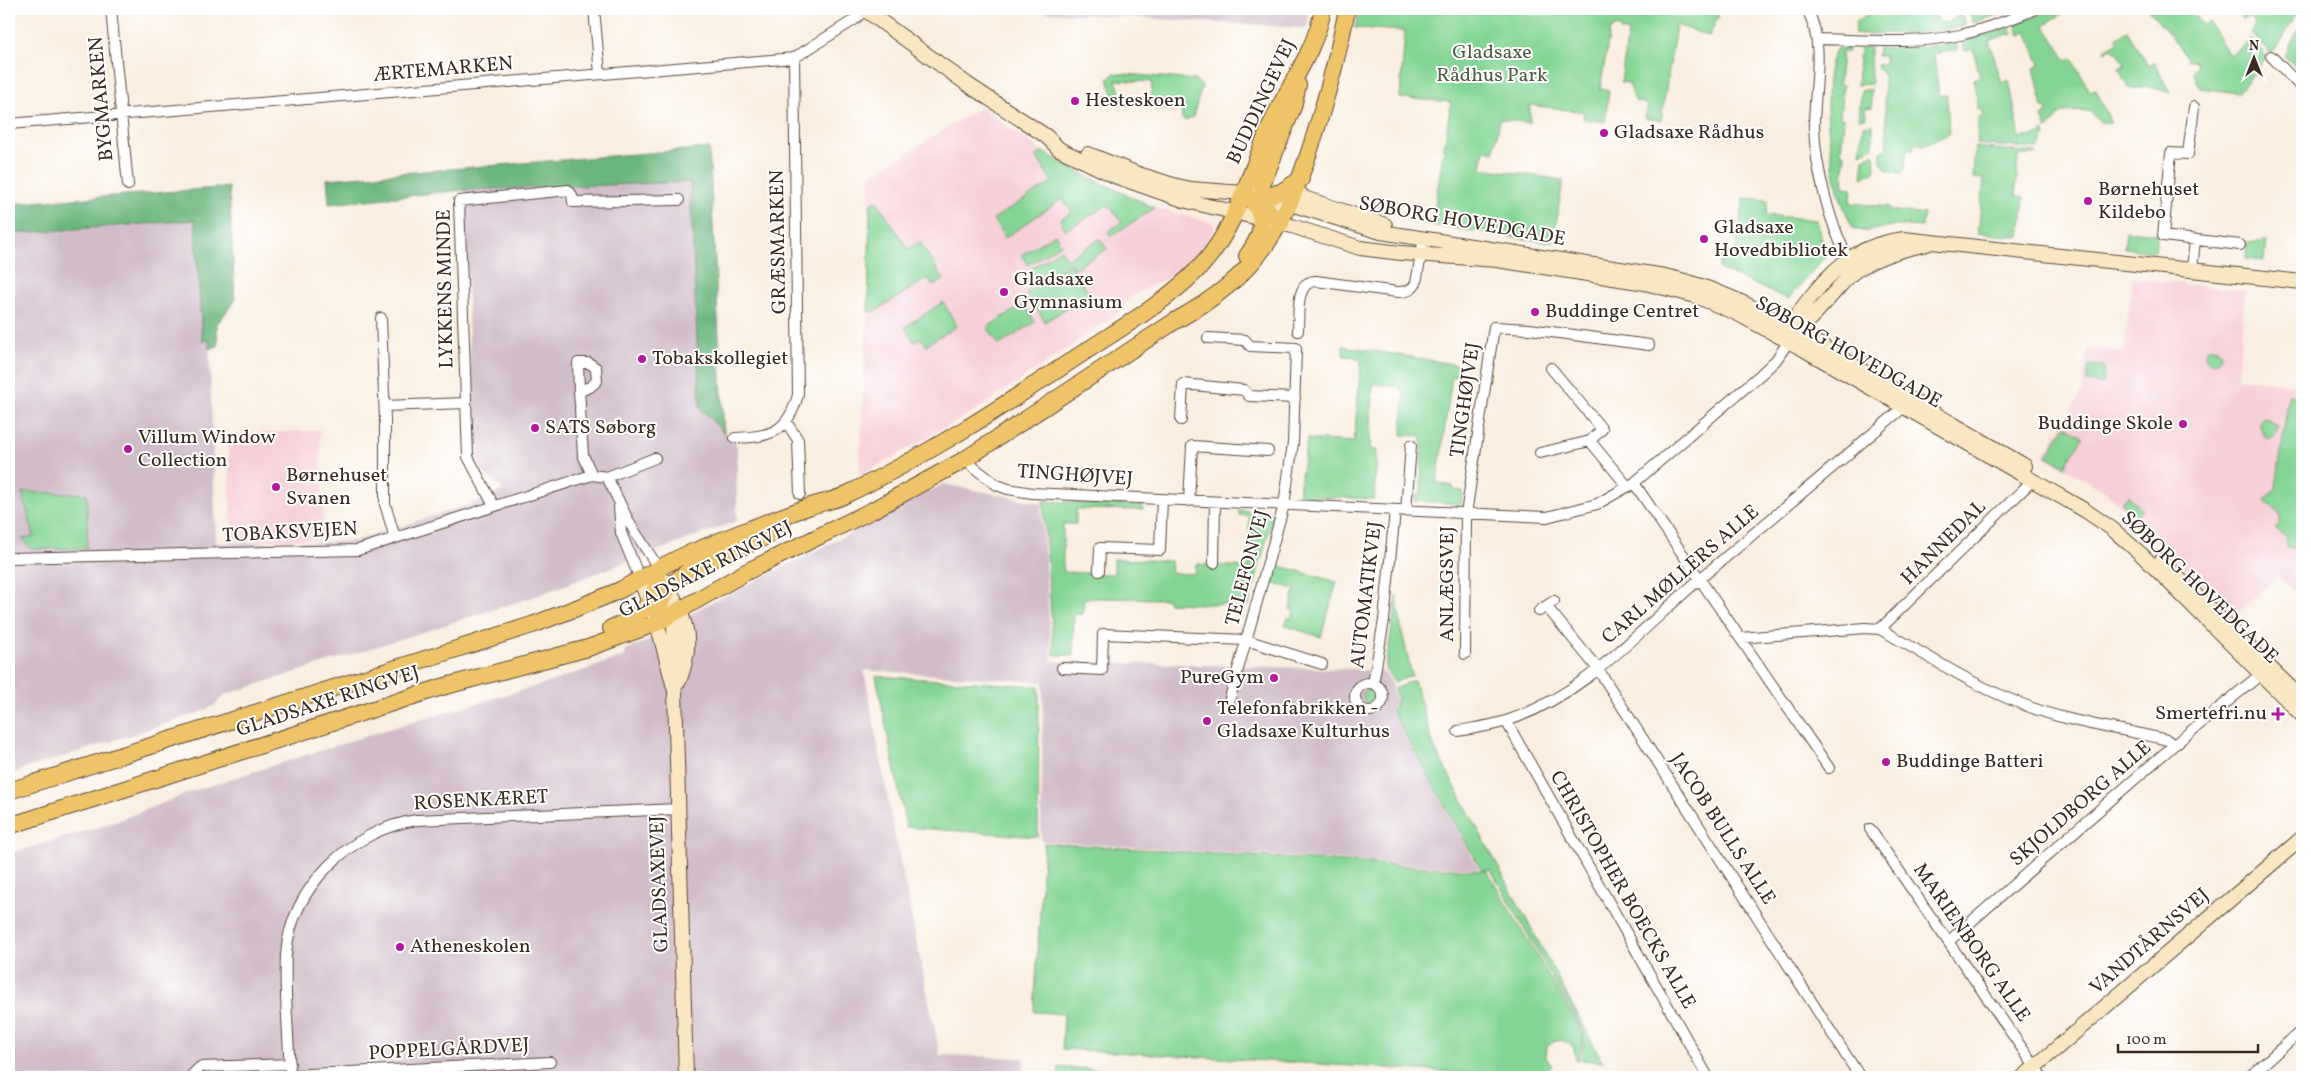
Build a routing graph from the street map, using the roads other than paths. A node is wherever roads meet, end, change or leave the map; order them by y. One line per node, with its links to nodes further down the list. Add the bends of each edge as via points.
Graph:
1 (111, 9): 14 (street, BYGMARKEN)
2 (594, 9): 11 (street)
3 (1323, 9): 20 (main road, BUDDINGEVEJ, via 1317,35 1276,115)
4 (1347, 9): 19 (main road, via 1339,54)
5 (1807, 9): 8 (street)
6 (2036, 9): 8 (street, via 1959,35 1922,39)
7 (872, 11): 10 (street, ÆRTEMARKEN); 16 (street, via 967,84)
8 (1817, 39): 26 (street, via 1816,154 1838,236)
9 (2271, 56): 12 (street)
10 (794, 58): 11 (street, ÆRTEMARKEN); 43 (street, GRÆSMARKEN, via 798,395)
11 (600, 74): 14 (street, ÆRTEMARKEN)
12 (2302, 88)
13 (2194, 107): 22 (street, via 2188,154 2171,152 2163,236)
14 (120, 115): 15 (street, ÆRTEMARKEN); 17 (street, BYGMARKEN)
15 (9, 124)
16 (1046, 136): 20 (street, via 1138,174); 20 (street, via 1059,149 1117,177 1183,200)
17 (128, 185)
18 (679, 200): 39 (street, LYKKENS MINDE, via 573,202 568,190 459,201)
19 (1291, 202): 20 (main road); 20 (main road, via 1288,188); 21 (street, SØBORG HOVEDGADE, via 1359,227); 21 (street, via 1304,198); 25 (street, SØBORG HOVEDGADE, via 1360,248); 30 (main road, GLADSAXE RINGVEJ, via 1262,252 1237,278)
20 (1249, 209): 30 (main road, via 1256,243 1226,281); 56 (main road, GLADSAXE RINGVEJ, via 1189,278 1146,311 1025,391 950,438 840,498)
21 (1424, 238): 25 (street); 33 (street, SØBORG HOVEDGADE, via 1685,280 1727,294)
22 (2195, 240): 24 (street); 27 (street)
23 (1932, 242): 26 (street, via 1913,238 1895,240 1877,244); 27 (street); 28 (street, via 1890,253)
24 (2240, 245)
25 (1420, 255): 32 (street, via 1414,286 1403,292 1316,281 1306,283 1302,289); 33 (street, SØBORG HOVEDGADE, via 1498,260 1645,283 1696,296)
26 (1848, 258): 28 (street); 33 (street, via 1811,296 1798,316)
27 (2192, 270): 29 (street)
28 (1856, 271): 33 (street)
29 (2302, 282)
30 (1198, 309): 50 (main road, GLADSAXE RINGVEJ)
31 (381, 318): 40 (street)
32 (1298, 330)
33 (1792, 336): 41 (street, SØBORG HOVEDGADE); 54 (street, TINGHØJVEJ, via 1776,360 1760,375); 86 (street, SØBORG HOVEDGADE, via 1866,373 2117,522)
34 (1208, 338): 38 (street, TELEFONVEJ, via 1244,340 1250,346 1296,348)
35 (1649, 345): 64 (street, TINGHØJVEJ, via 1494,327)
36 (1551, 368): 45 (street, via 1602,429)
37 (579, 391): 51 (street, via 583,455)
38 (1295, 398): 42 (street, via 1249,396 1244,390 1183,384); 60 (street, TELEFONVEJ, via 1293,443)
39 (466, 403): 40 (street); 61 (street, LYKKENS MINDE, via 468,457)
40 (384, 406): 65 (street, via 385,504)
41 (1904, 407): 53 (street, SØBORG HOVEDGADE); 70 (street, CARL MØLLERS ALLE)
42 (1181, 420)
43 (788, 423): 44 (street, via 774,432); 56 (street, via 798,440)
44 (735, 438)
45 (1590, 441): 48 (street); 54 (street)
46 (1410, 445): 63 (street)
47 (1268, 451): 58 (street, via 1192,446)
48 (1540, 453)
49 (655, 458): 52 (street, TOBAKSVEJEN)
50 (964, 460): 55 (street, TINGHØJVEJ, via 997,485 1008,489); 73 (main road, GLADSAXE RINGVEJ, via 746,572)
51 (592, 475): 52 (street, TOBAKSVEJEN); 61 (street, TOBAKSVEJEN)
52 (607, 477): 57 (street)
53 (2032, 481): 74 (street, HANNEDAL); 82 (street, SØBORG HOVEDGADE, via 2086,510 2111,528 2142,555)
54 (1631, 485): 64 (street, TINGHØJVEJ, via 1597,504 1547,517); 70 (street)
55 (1162, 499): 58 (street, TINGHØJVEJ); 69 (street, via 1160,550 1100,548)
56 (805, 500): 68 (main road, GLADSAXE RINGVEJ); 71 (main road, via 776,531 684,573)
57 (618, 501): 68 (street); 71 (street, via 620,533)
58 (1189, 501): 59 (street, TINGHØJVEJ)
59 (1215, 502): 60 (street, TINGHØJVEJ); 67 (street, TELEFONVEJ)
60 (1284, 505): 62 (street, TINGHØJVEJ); 76 (street, TELEFONVEJ)
61 (494, 506): 65 (street, TOBAKSVEJEN)
62 (1395, 510): 63 (street, TINGHØJVEJ); 83 (street, AUTOMATIKVEJ, via 1384,620)
63 (1406, 511): 64 (street, TINGHØJVEJ)
64 (1466, 514): 77 (street, ANLÆGSVEJ)
65 (395, 538): 66 (street, TOBAKSVEJEN, via 358,550)
66 (9, 558)
67 (1214, 563)
68 (659, 569): 71 (main road, GLADSAXE RINGVEJ)
69 (1099, 571)
70 (1700, 580): 75 (street); 81 (street, CARL MØLLERS ALLE)
71 (653, 593): 73 (main road); 73 (street, GLADSAXEVEJ); 79 (main road, via 639,616 558,647); 92 (main road, GLADSAXE RINGVEJ, via 618,591 532,625)
72 (1546, 606): 81 (street, JACOB BULLS ALLE)
73 (670, 616): 79 (main road, GLADSAXE RINGVEJ, via 588,648); 84 (street, GLADSAXEVEJ); 84 (street, GLADSAXEVEJ, via 686,628 687,660)
74 (1880, 630): 75 (street, via 1866,628); 90 (street, via 1967,680 2022,704 2085,723 2167,740)
75 (1740, 638): 91 (street)
76 (1246, 640): 78 (street, TELEFONVEJ); 80 (street, TELEFONVEJ, via 1103,634 1102,670); 85 (street, TELEFONVEJ)
77 (1465, 654)
78 (1322, 664)
79 (520, 667): 94 (main road, GLADSAXE RINGVEJ, via 442,687)
80 (1062, 668)
81 (1598, 669): 88 (street, CARL MØLLERS ALLE, via 1562,695); 106 (street, JACOB BULLS ALLE)
82 (2260, 675): 87 (street, SØBORG HOVEDGADE); 90 (street, SKJOLDBORG ALLE)
83 (1373, 684)
84 (675, 690): 93 (street, GLADSAXEVEJ)
85 (1230, 698)
86 (2302, 699)
87 (2302, 715)
88 (1506, 721): 89 (street, CARL MØLLERS ALLE); 105 (street, CHRISTOPHER BOECKS ALLE)
89 (1458, 731)
90 (2174, 745): 97 (street, SKJOLDBORG ALLE)
91 (1830, 768)
92 (9, 791)
93 (678, 809): 100 (street, ROSENKÆRET, via 425,819 380,830 347,849 310,888 291,932 286,954); 104 (street, GLADSAXEVEJ)
94 (9, 826)
95 (1870, 829): 97 (street, MARIENBORG ALLE)
96 (2302, 838): 101 (street, VANDTÅRNSVEJ)
97 (1949, 941): 101 (street, MARIENBORG ALLE)
98 (2302, 1030): 108 (street)
99 (550, 1062): 102 (street, POPPELGÅRDVEJ)
100 (290, 1064): 102 (street, ROSENKÆRET); 103 (street, via 200,1066)
101 (2039, 1072): 107 (street, VANDTÅRNSVEJ)
102 (290, 1076)
103 (190, 1077)
104 (686, 1077)
105 (1708, 1077)
106 (1860, 1077)
107 (2023, 1077)
108 (2249, 1077)

